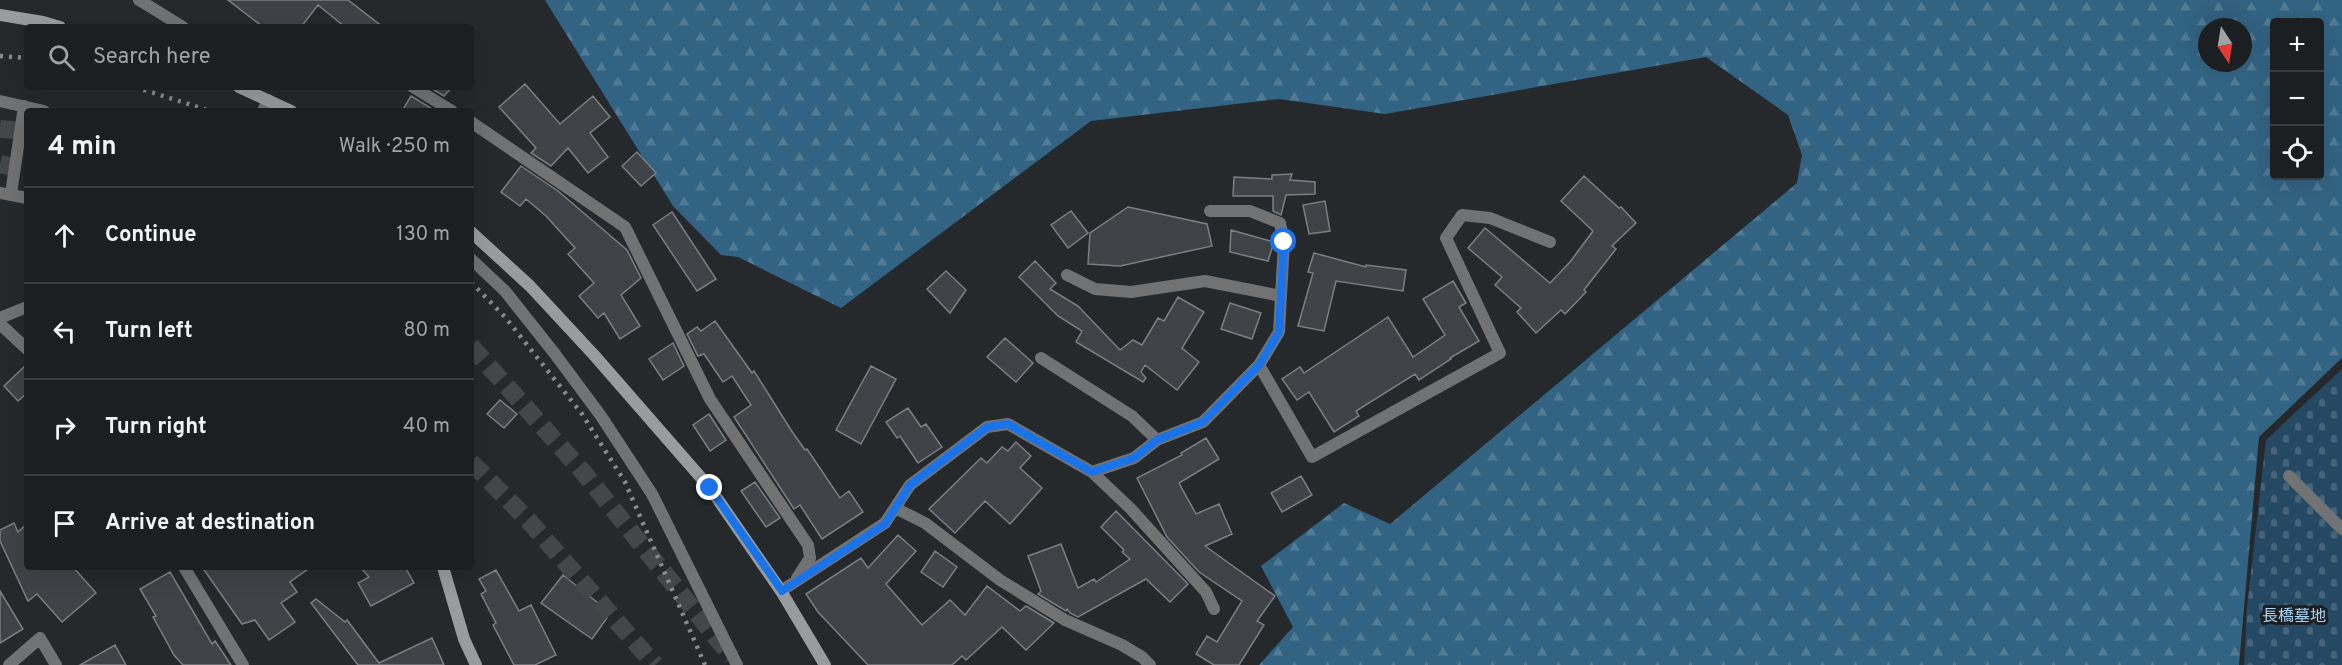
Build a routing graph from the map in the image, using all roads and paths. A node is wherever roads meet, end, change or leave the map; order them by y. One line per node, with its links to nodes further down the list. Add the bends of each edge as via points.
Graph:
1 (139, 0): 4 (street)
2 (0, 15): 3 (street)
3 (50, 24)
4 (178, 24)
5 (243, 90): 9 (street)
6 (418, 90): 11 (street)
7 (0, 101): 8 (street)
8 (24, 106): 10 (street); 13 (street)
9 (266, 106)
10 (32, 108)
11 (447, 108)
12 (474, 124): 34 (street, via 625,227 710,399 808,545 810,558)
13 (5, 194): 14 (street)
14 (24, 197)
15 (1210, 211): 20 (street, via 1250,211 1280,223 1284,242)
16 (474, 235): 35 (street, via 530,285 695,470)
17 (1550, 242): 26 (street, via 1490,218 1462,215 1446,238 1500,353 1312,457)
18 (474, 262): 41 (street, via 505,291 548,345 646,484)
19 (1067, 275): 20 (street, via 1095,289 1131,292 1205,280)
20 (1281, 296): 26 (street, via 1279,332)
21 (24, 308): 22 (street)
22 (0, 318)
23 (0, 324): 24 (street)
24 (24, 346)
25 (1041, 358): 27 (street, via 1132,416)
26 (1259, 365): 27 (street, via 1203,422)
27 (1157, 440): 28 (street, via 1134,458)
28 (1092, 472): 30 (street, via 1008,424 987,427 910,485); 36 (street, via 1206,592)
29 (2289, 476): 31 (street)
30 (895, 507): 34 (street, via 885,524); 43 (street, via 925,523 1000,580 1065,620 1122,645)
31 (2342, 529)
32 (186, 570): 39 (street)
33 (444, 570): 40 (street, via 464,639)
34 (794, 584): 35 (street)
35 (782, 591): 42 (street)
36 (1214, 609)
37 (9, 665): 38 (street, via 40,638)
38 (56, 665)
39 (243, 665)
40 (476, 665)
41 (737, 665)
42 (825, 665)
43 (1150, 665)

